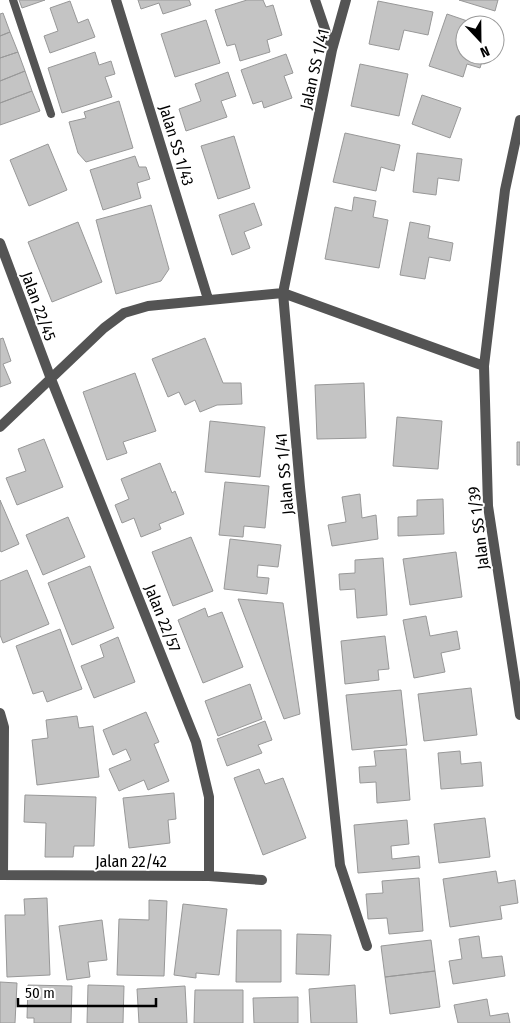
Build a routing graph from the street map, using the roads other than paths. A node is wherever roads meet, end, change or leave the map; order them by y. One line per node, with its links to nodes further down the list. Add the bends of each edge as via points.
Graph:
1 (13, 0): 6 (lane)
2 (116, 0): 10 (street, Jalan SS 1/43)
3 (316, 0): 5 (street)
4 (346, 0): 5 (street, Jalan SS 1/41)
5 (332, 50): 9 (street, Jalan SS 1/41)
6 (51, 114)
7 (520, 120): 11 (street, Jalan SS 1/39, via 505,190)
8 (1, 248): 12 (street, Jalan 22/45)
9 (283, 293): 10 (street); 11 (street); 19 (street, Jalan SS 1/41, via 340,865)
10 (208, 299): 12 (street, via 148,306 124,313)
11 (484, 366): 15 (street, Jalan SS 1/39, via 488,506)
12 (51, 379): 13 (street); 17 (street, Jalan 22/57, via 196,742 209,797)
13 (0, 427)
14 (0, 713): 16 (street, via 4,727)
15 (520, 715)
16 (1, 875): 17 (street, Jalan 22/42)
17 (209, 876): 18 (street, Jalan 22/42)
18 (262, 880)
19 (367, 946)

